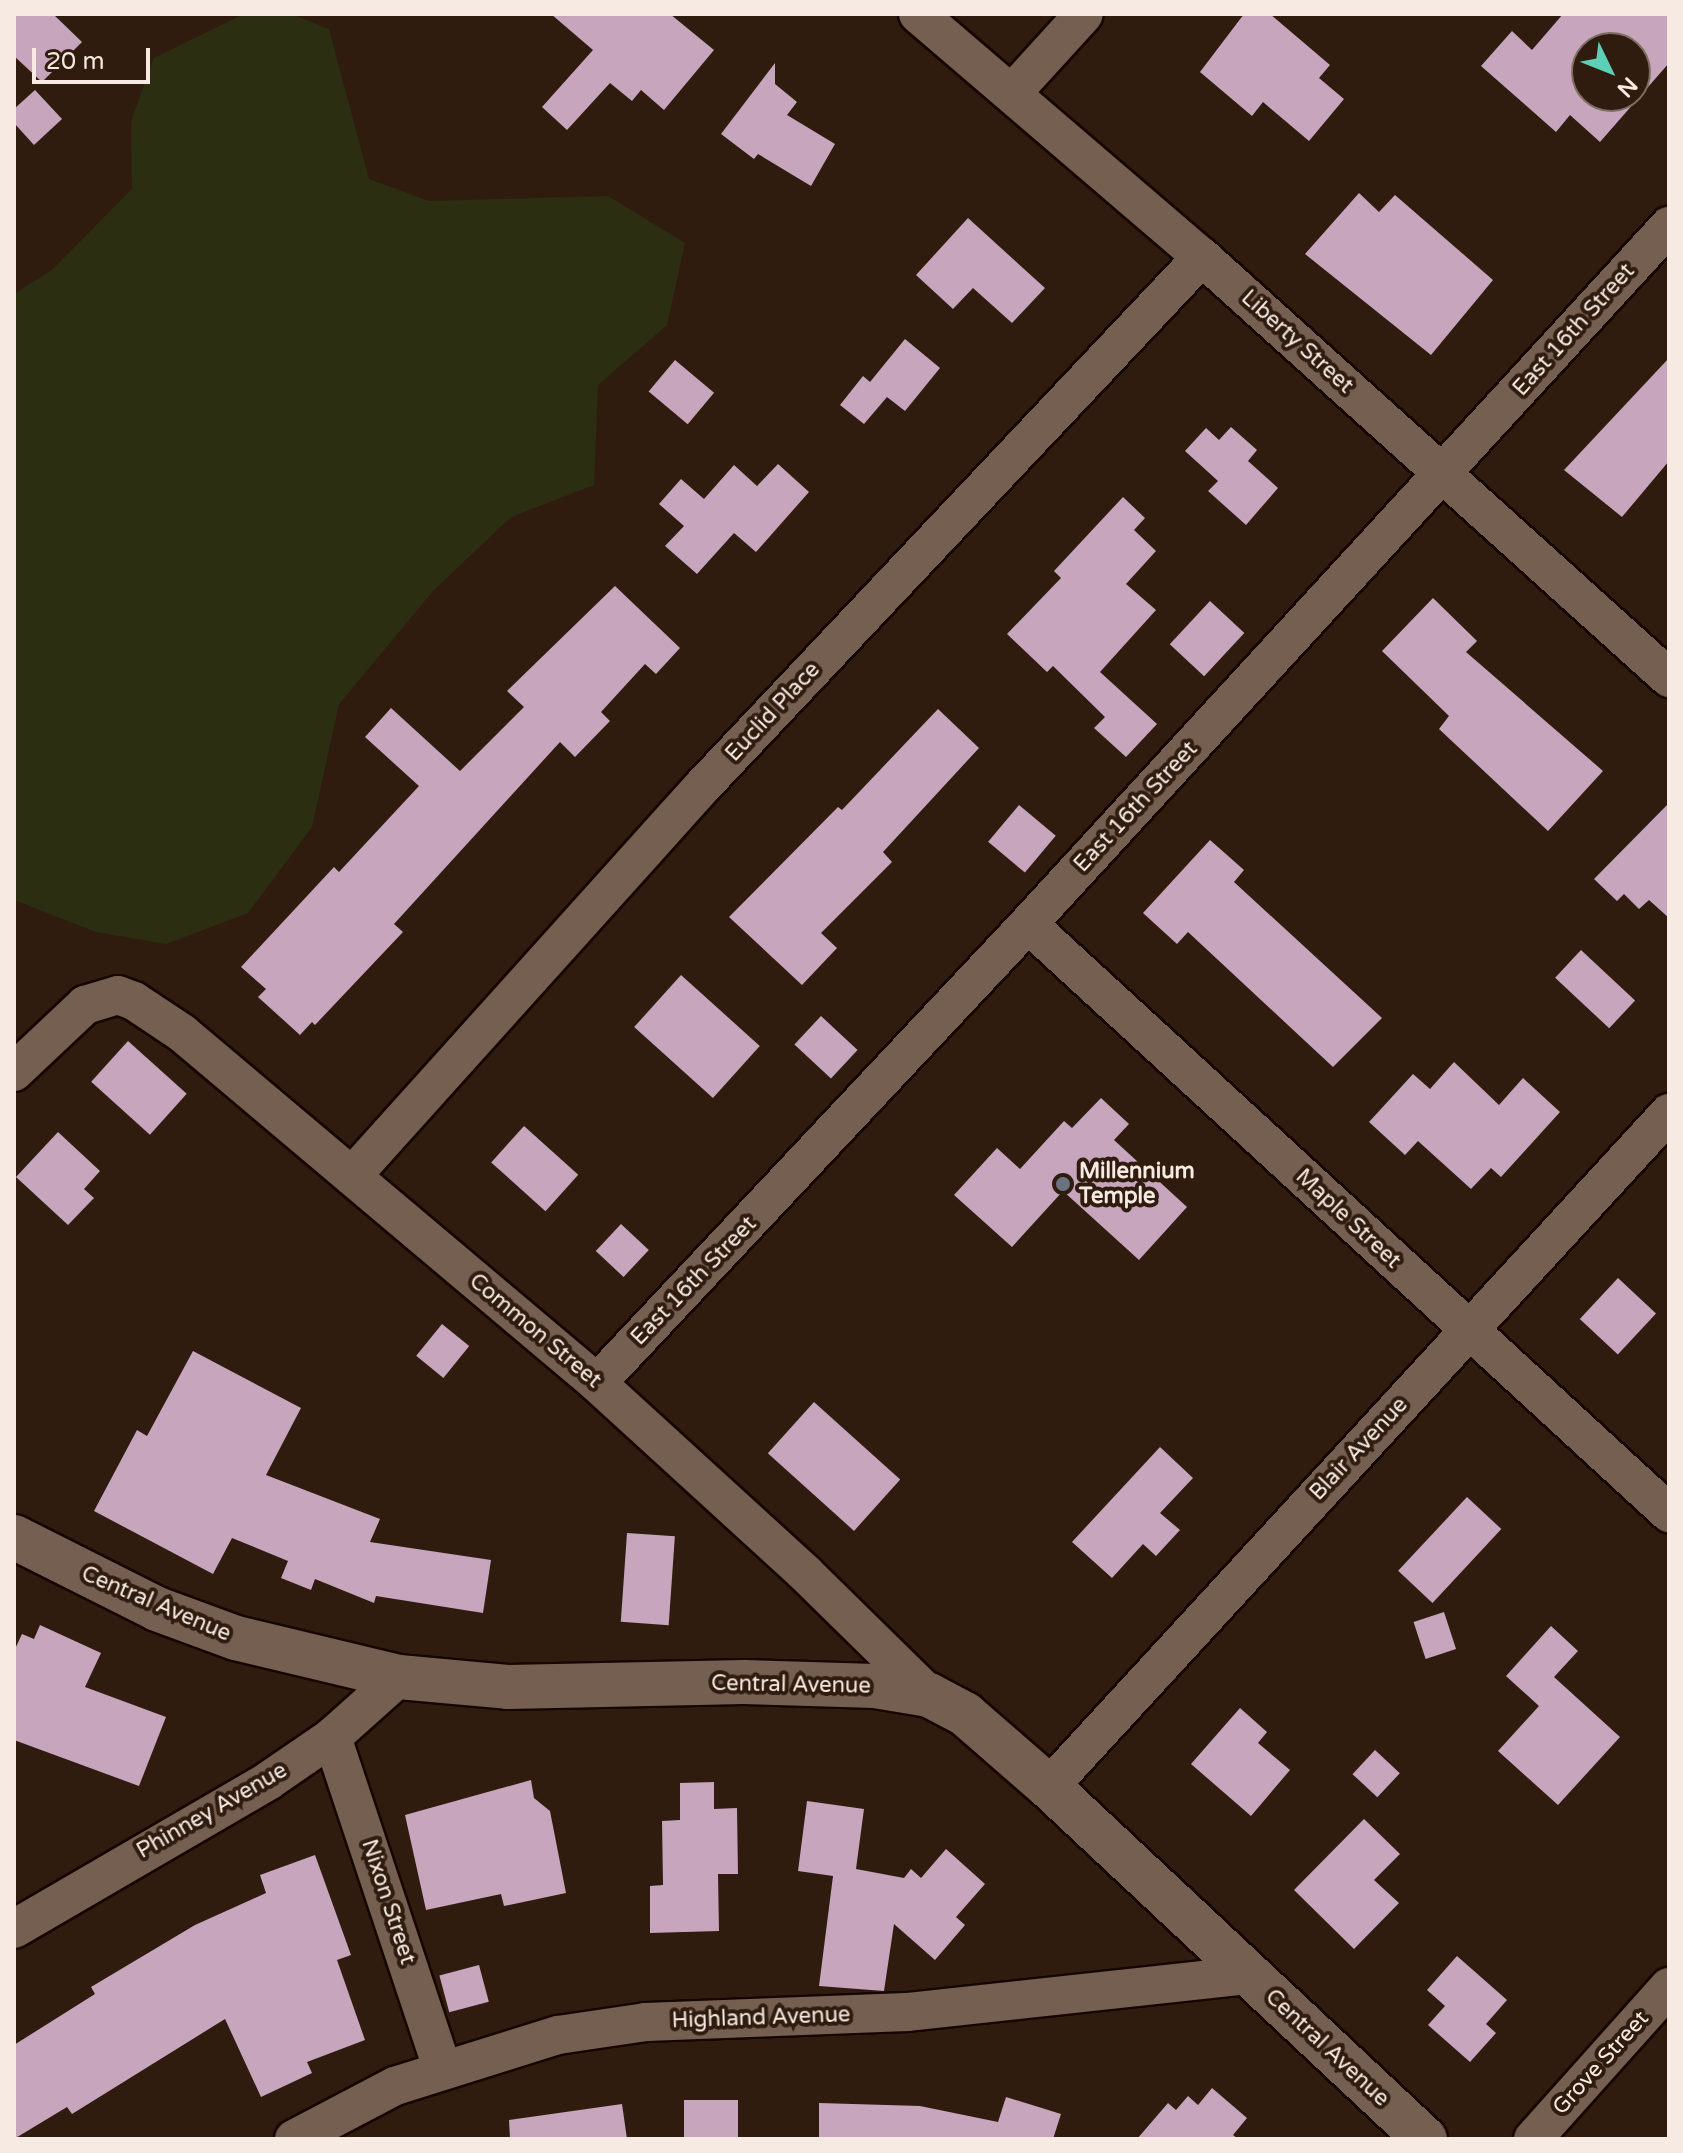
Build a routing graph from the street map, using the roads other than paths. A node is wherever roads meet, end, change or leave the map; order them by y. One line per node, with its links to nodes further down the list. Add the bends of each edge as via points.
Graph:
1 (918, 14): 3 (street, Liberty Street)
2 (1084, 14): 3 (street)
3 (1013, 92): 5 (street, Liberty Street)
4 (1669, 226): 6 (street, East 16th Street)
5 (1202, 257): 6 (street, Liberty Street); 11 (street, Euclid Place, via 701,788)
6 (1442, 474): 7 (street, Liberty Street); 8 (street, East 16th Street)
7 (1669, 678)
8 (1028, 924): 12 (street, Maple Street); 13 (street, East 16th Street)
9 (14, 1072): 11 (street, Common Street, via 85,1005 118,995 182,1033)
10 (1669, 1113): 12 (street, Blair Avenue)
11 (352, 1176): 13 (street, Common Street)
12 (1468, 1330): 14 (street, Maple Street); 19 (street, Blair Avenue)
13 (597, 1383): 17 (street, Common Street)
14 (1669, 1513)
15 (14, 1537): 16 (street, Central Avenue, via 89,1578 223,1634 311,1660)
16 (399, 1677): 17 (street, Central Avenue, via 508,1687 846,1685); 18 (street, Phinney Avenue)
17 (929, 1695): 19 (street, Central Avenue, via 965,1714)
18 (332, 1737): 20 (street, Phinney Avenue, via 268,1781); 23 (street, Nixon Street)
19 (1049, 1787): 21 (street, Central Avenue)
20 (14, 1929)
21 (1249, 1975): 23 (street, Highland Avenue, via 907,2012 646,2022 558,2035); 25 (street, Central Avenue)
22 (1669, 1987): 26 (street, Grove Street)
23 (442, 2068): 24 (street, Highland Avenue, via 352,2106)
24 (294, 2139)
25 (1425, 2139)
26 (1533, 2139)

